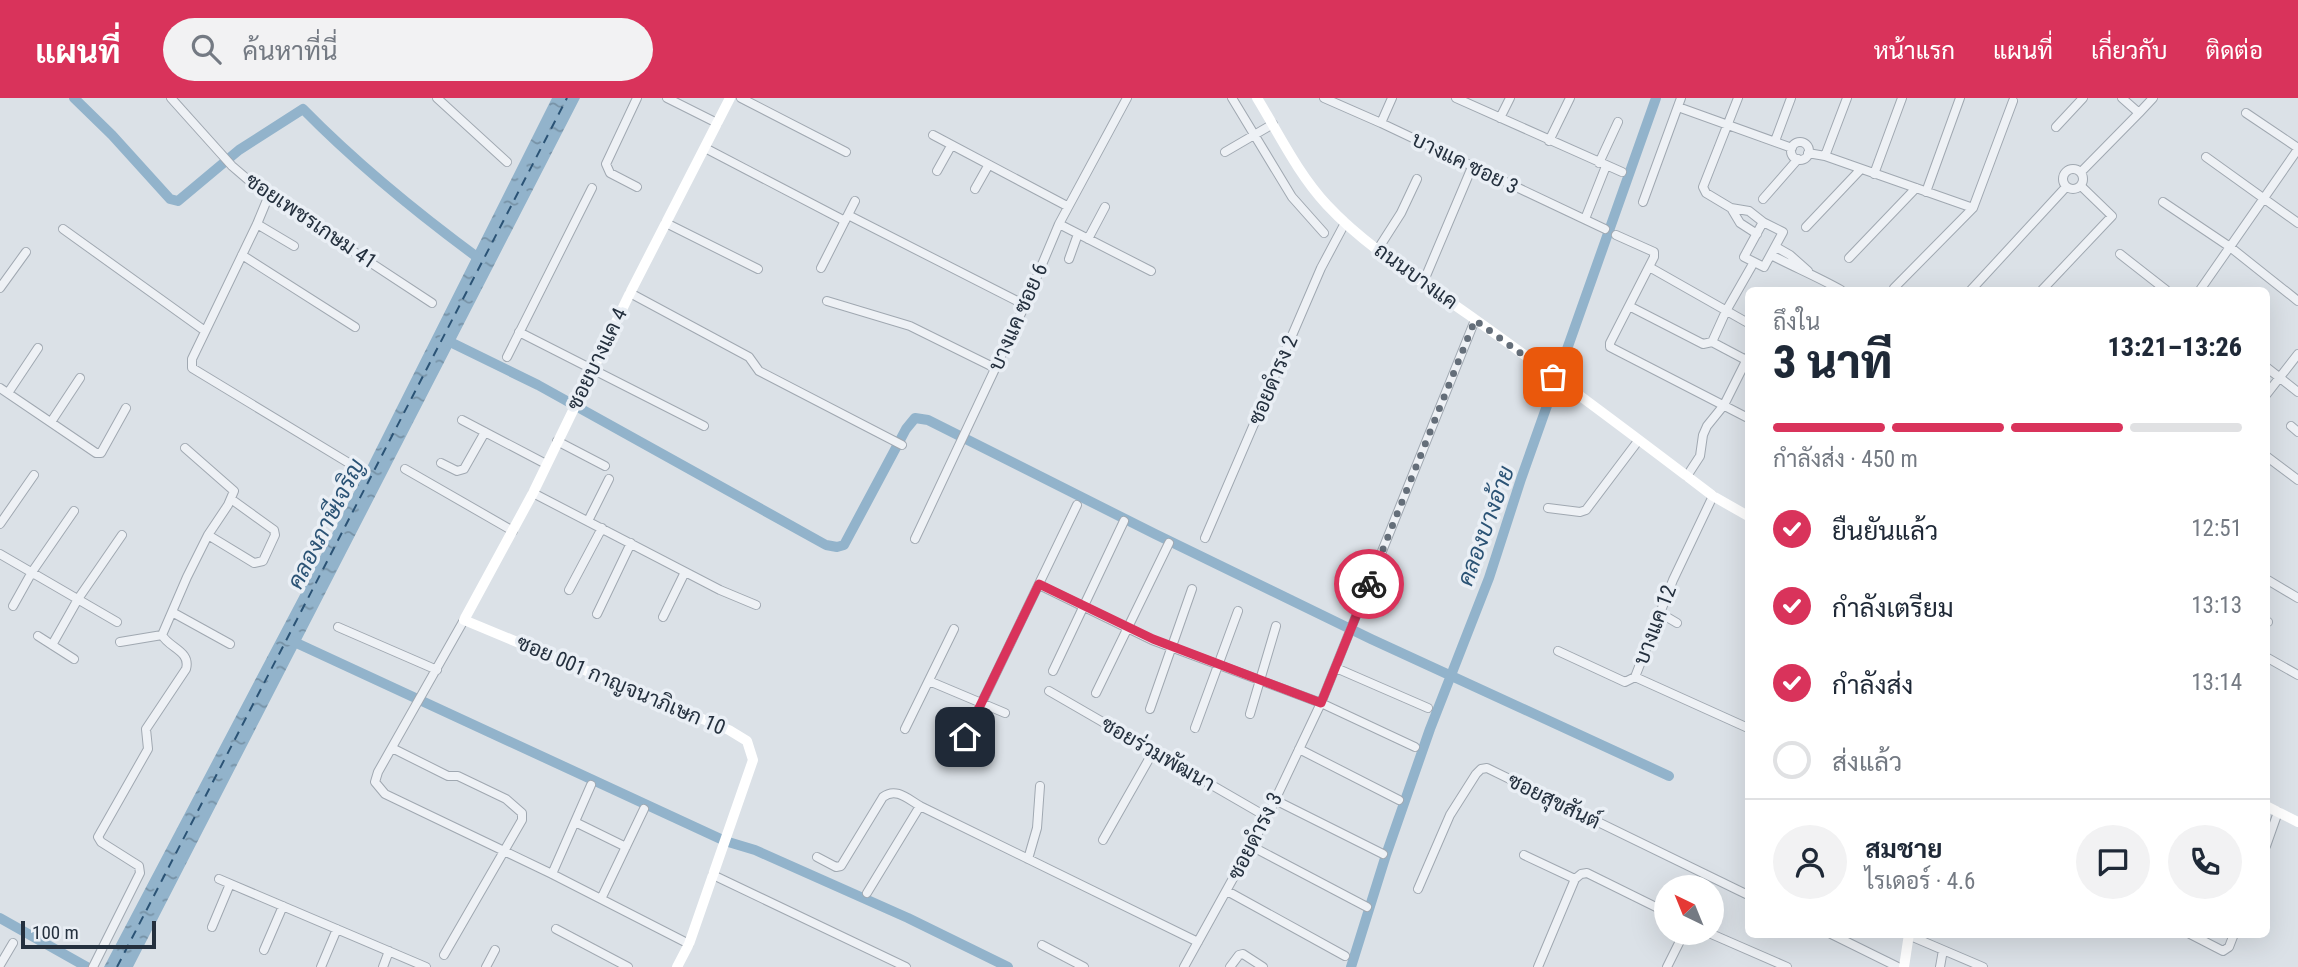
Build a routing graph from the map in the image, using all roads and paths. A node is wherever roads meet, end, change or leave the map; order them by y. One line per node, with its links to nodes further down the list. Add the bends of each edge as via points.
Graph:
1 (171, 98): 67 (street, ซอยเพชรเกษม 41, via 232,166)
2 (437, 98): 26 (street)
3 (455, 98): 26 (street)
4 (637, 98): 61 (street, via 606,164 610,173)
5 (667, 98): 32 (street)
6 (730, 98): 32 (street, ซอยบางแค 4)
7 (741, 98): 44 (street)
8 (1127, 98): 73 (street, บางแค ซอย 6)
9 (1232, 98): 37 (street)
10 (1257, 98): 33 (street, ถนนบางแค)
11 (1324, 98): 30 (street, บางแค ซอย 3)
12 (1392, 98): 30 (street)
13 (1456, 98): 29 (street)
14 (1510, 98): 29 (street)
15 (1570, 98): 38 (street)
16 (1738, 98): 34 (street)
17 (1791, 98): 39 (street)
18 (1847, 98): 47 (street)
19 (1902, 98): 58 (street)
20 (1960, 98): 66 (street)
21 (2083, 98): 35 (street)
22 (2122, 98): 27 (street)
23 (2153, 98): 27 (street)
24 (2013, 101): 76 (street)
25 (1680, 102): 34 (street); 71 (street)
26 (446, 107): 50 (street)
27 (2139, 113): 57 (street)
28 (2246, 113): 43 (street)
29 (1500, 118): 38 (street)
30 (1381, 122): 53 (street, บางแค ซอย 3)
31 (1618, 122): 51 (street)
32 (717, 123): 41 (street, ซอยบางแค 4)
33 (1273, 124): 37 (street); 81 (street, ถนนบางแค, via 1309,182)
34 (1728, 125): 39 (street); 75 (street, via 1703,187)
35 (2056, 127)
36 (933, 135): 40 (street)
37 (1254, 135): 45 (street); 88 (street, via 1292,197)
38 (1549, 141): 51 (street)
39 (1775, 141): 42 (street)
40 (951, 146): 52 (street); 55 (street)
41 (705, 148): 77 (street); 80 (street, ซอยบางแค 4)
42 (1792, 148): 46 (street, via 1804,144); 49 (street)
43 (2298, 149): 68 (street)
44 (846, 152)
45 (1225, 152)
46 (1808, 153): 47 (street); 49 (street)
47 (1825, 156): 54 (street)
48 (2206, 157): 68 (street)
49 (1798, 159): 69 (street)
50 (507, 162)
51 (1602, 164): 56 (street); 78 (street)
52 (988, 166): 65 (street); 73 (street)
53 (1472, 167): 78 (street, บางแค ซอย 3); 107 (street)
54 (1861, 169): 58 (street); 85 (street)
55 (937, 171)
56 (1622, 172)
57 (2081, 172): 60 (street); 62 (street, via 2066,172)
58 (1874, 174): 64 (street)
59 (1417, 179): 95 (street)
60 (2081, 186): 62 (street); 111 (street, via 2112,215)
61 (637, 187)
62 (2066, 187): 110 (street)
63 (592, 188): 126 (street)
64 (1916, 188): 66 (street); 100 (street)
65 (975, 189)
66 (1926, 192): 76 (street)
67 (269, 195): 83 (street); 118 (street, ซอยเพชรเกษม 41)
68 (2264, 197): 82 (street); 94 (street)
69 (1763, 199)
70 (855, 201): 77 (street)
71 (1643, 202)
72 (2163, 202): 94 (street)
73 (1067, 206): 84 (street, บางแค ซอย 6)
74 (1105, 207): 92 (street)
75 (1731, 208): 79 (street, via 1749,211); 90 (street, via 1740,223)
76 (1973, 208): 109 (street)
77 (847, 218): 103 (street); 119 (street)
78 (1585, 219): 87 (street, บางแค ซอย 3)
79 (1763, 222): 90 (street); 96 (street, via 1783,232)
80 (666, 223): 105 (street); 115 (street, ซอยบางแค 4)
81 (1345, 223): 95 (street, ถนนบางแค); 177 (street, ซอยดำรง 2, via 1321,268)
82 (2298, 223)
83 (257, 224): 93 (street); 99 (street)
84 (1059, 224): 89 (street); 119 (street, บางแค ซอย 6)
85 (1805, 227)
86 (63, 229): 125 (street)
87 (1605, 229)
88 (1324, 233)
89 (1078, 234): 92 (street); 101 (street)
90 (1757, 234): 102 (street, via 1744,257)
91 (1616, 235): 104 (street, via 1654,252)
92 (1088, 239): 106 (street)
93 (294, 246)
94 (2230, 247): 113 (street); 117 (street)
95 (1378, 249): 107 (street, ถนนบางแค)
96 (1773, 251): 102 (street, via 1764,267); 108 (street, via 1795,268)
97 (26, 252): 114 (street)
98 (2120, 254): 112 (street)
99 (242, 256): 124 (street); 125 (street)
100 (1849, 258)
101 (1069, 259)
102 (1754, 262): 121 (street)
103 (821, 268)
104 (1651, 268): 120 (street); 121 (street)
105 (758, 270)
106 (1151, 271)
107 (1423, 283): 122 (street, ถนนบางแค)
108 (1836, 287)
109 (1895, 287)
110 (1974, 287)
111 (2045, 287)
112 (2162, 287)
113 (2202, 287)
114 (0, 288)
115 (629, 293): 133 (street, ซอยบางแค 4); 151 (street, via 749,357 760,371)
116 (827, 301): 134 (street, via 910,326)
117 (2298, 302)
118 (432, 303)
119 (1025, 304): 134 (street, บางแค ซอย 6)
120 (1629, 306): 127 (street, via 1703,344); 142 (street, via 1610,347)
121 (1726, 311): 123 (street); 127 (street)
122 (1475, 320): 150 (street, ถนนบางแค); 215 (street, ซอยดำรง 3)
123 (1745, 321)
124 (355, 327)
125 (205, 331): 158 (street, via 192,359 194,371)
126 (519, 332): 130 (street); 133 (street)
127 (1712, 342): 131 (street)
128 (37, 348): 141 (street)
129 (2298, 354): 136 (street)
130 (507, 357)
131 (1745, 357)
132 (1745, 362): 142 (street)
133 (593, 368): 147 (street); 149 (street, ซอยบางแค 4)
134 (995, 368): 178 (street, บางแค ซอย 6)
135 (2270, 370): 136 (street)
136 (2280, 378): 139 (street); 140 (street)
137 (80, 379): 146 (street)
138 (0, 388): 141 (street)
139 (2270, 390)
140 (2298, 392)
141 (8, 393): 146 (street)
142 (1724, 405): 144 (street); 160 (street, via 1707,426 1700,456)
143 (126, 408): 146 (street, via 101,453)
144 (1745, 416)
145 (462, 420): 148 (street)
146 (51, 422)
147 (704, 426)
148 (485, 432): 154 (street, via 460,471); 155 (street)
149 (557, 441): 155 (street, ซอยบางแค 4); 156 (street)
150 (1638, 441): 160 (street, ถนนบางแค); 167 (street, via 1586,510)
151 (902, 445)
152 (185, 448): 165 (street, via 231,486)
153 (2270, 459): 162 (street)
154 (441, 463)
155 (546, 464): 163 (street, ซอยบางแค 4)
156 (605, 466)
157 (405, 469): 174 (street)
158 (362, 471)
159 (34, 475): 172 (street)
160 (1687, 476): 164 (street, ถนนบางแค)
161 (609, 479): 170 (street)
162 (2298, 480)
163 (533, 493): 170 (street); 174 (street, ซอยบางแค 4)
164 (1713, 496): 169 (street, ถนนบางแค); 195 (street, บางแค 12)
165 (231, 499): 176 (street); 176 (street, via 274,530 263,561 254,563)
166 (1077, 505): 185 (street)
167 (1548, 508)
168 (74, 511): 182 (street)
169 (1745, 514)
170 (588, 521): 173 (street)
171 (1125, 521): 192 (street)
172 (0, 524)
173 (602, 528): 179 (street); 187 (street)
174 (513, 531): 198 (street, ซอยบางแค 4)
175 (122, 535): 189 (street)
176 (208, 535): 194 (street)
177 (1205, 538)
178 (915, 539)
179 (631, 543): 183 (street); 196 (street)
180 (1169, 543): 203 (street)
181 (0, 554): 182 (street)
182 (32, 572): 189 (street); 191 (street)
183 (685, 572): 190 (street); 197 (street)
184 (2270, 581): 188 (street)
185 (1039, 584): 192 (street); 224 (street)
186 (1192, 589): 210 (street)
187 (569, 590)
188 (2298, 598)
189 (78, 599): 199 (street); 209 (street)
190 (756, 605)
191 (13, 606)
192 (1084, 606): 203 (street); 217 (street)
193 (1238, 611): 214 (street)
194 (172, 612): 205 (street); 208 (street)
195 (1660, 613): 200 (street); 219 (street, บางแค 12)
196 (597, 614)
197 (663, 617)
198 (464, 620): 216 (street); 259 (street, ซอย 001 กาญจนาภิเษก 10, via 747,741 754,760)
199 (117, 622)
200 (1677, 623)
201 (1276, 626): 220 (street)
202 (338, 627): 216 (street)
203 (1128, 628): 210 (street); 223 (street)
204 (954, 629): 221 (street)
205 (162, 635): 207 (street); 293 (street, via 188,661 146,729 148,749 98,837 139,866 140,873)
206 (38, 636): 209 (street)
207 (120, 642)
208 (230, 644)
209 (51, 645): 212 (street)
210 (1173, 647): 214 (street); 227 (street)
211 (1558, 650): 219 (street, บางแค 12, via 1625,682)
212 (74, 659)
213 (2270, 659): 218 (street)
214 (1217, 664): 220 (street); 231 (street)
215 (1336, 668): 225 (street, ซอยดำรง 3); 226 (street)
216 (437, 670): 234 (street)
217 (1053, 671)
218 (2297, 672)
219 (1635, 677): 230 (street)
220 (1261, 680): 225 (street); 229 (street)
221 (929, 681): 224 (street); 232 (street)
222 (1049, 691): 236 (street, ซอยร่วมพัฒนา)
223 (1096, 693)
224 (982, 703): 228 (street); 237 (street)
225 (1321, 703): 233 (street); 235 (street, ซอยดำรง 3)
226 (1428, 708)
227 (1150, 709)
228 (1005, 713)
229 (1250, 714)
230 (1745, 726)
231 (1195, 728)
232 (905, 729)
233 (1415, 747)
234 (392, 748): 253 (street, via 375,782 384,794); 253 (street, via 517,807 522,820)
235 (1299, 749): 240 (street, ซอยดำรง 3); 241 (street)
236 (1153, 752): 246 (street, ซอยร่วมพัฒนา); 250 (street)
237 (957, 754)
238 (592, 785): 247 (street)
239 (1040, 786): 257 (street, via 1037,828)
240 (1275, 800): 246 (street, ซอยดำรง 3); 254 (street)
241 (1399, 800)
242 (920, 806): 256 (street, via 889,792 841,866); 257 (street); 265 (street)
243 (644, 808): 252 (street)
244 (2270, 808): 245 (street)
245 (2278, 812): 248 (street); 249 (street)
246 (1267, 817): 251 (street, ซอยดำรง 3)
247 (575, 822): 252 (street); 258 (street)
248 (2298, 822)
249 (2270, 835)
250 (1102, 840)
251 (1251, 846): 264 (street, ซอยดำรง 3); 270 (street)
252 (626, 847): 267 (street)
253 (505, 852): 258 (street); 289 (street)
254 (1383, 854)
255 (1524, 855): 261 (street)
256 (817, 857)
257 (1028, 859): 280 (street)
258 (552, 874): 267 (street)
259 (713, 875): 282 (street, ซอย 001 กาญจนาภิเษก 10); 300 (street)
260 (219, 879): 262 (street)
261 (1575, 879): 269 (street, via 1587,873); 305 (street)
262 (230, 884): 268 (street); 271 (street)
263 (1418, 889): 266 (street, ซอยสุขสันต์, via 1450,815 1476,774 1487,768)
264 (1227, 891): 280 (street, ซอยดำรง 3); 290 (street)
265 (867, 892)
266 (1745, 894)
267 (601, 899): 282 (street)
268 (283, 906): 272 (street); 285 (street)
269 (1654, 906)
270 (1367, 907)
271 (212, 927)
272 (337, 929): 288 (street); 294 (street)
273 (556, 929): 298 (street)
274 (1838, 938): 308 (street)
275 (1908, 938): 309 (street)
276 (1915, 938): 287 (street)
277 (2198, 938): 278 (street, via 2223,951)
278 (2233, 938)
279 (1724, 940): 307 (street)
280 (1198, 942): 291 (street, ซอยดำรง 3)
281 (13, 943): 292 (street)
282 (689, 944): 299 (street, ซอย 001 กาญจนาภิเษก 10)
283 (1042, 945): 301 (street)
284 (1678, 945): 306 (street)
285 (264, 950)
286 (495, 950): 297 (street)
287 (1943, 950): 310 (street); 311 (street)
288 (389, 951): 295 (street); 296 (street)
289 (444, 955)
290 (1345, 956)
291 (1185, 964): 302 (street)
292 (0, 965)
293 (93, 967)
294 (321, 967)
295 (383, 967)
296 (426, 967)
297 (486, 967)
298 (628, 967)
299 (677, 967)
300 (906, 967)
301 (1084, 967)
302 (1196, 967)
303 (1230, 967): 304 (street, via 1243,954)
304 (1263, 967)
305 (1538, 967)
306 (1667, 967)
307 (1787, 967)
308 (1898, 967)
309 (1904, 967)
310 (1940, 967)
311 (1983, 967)

